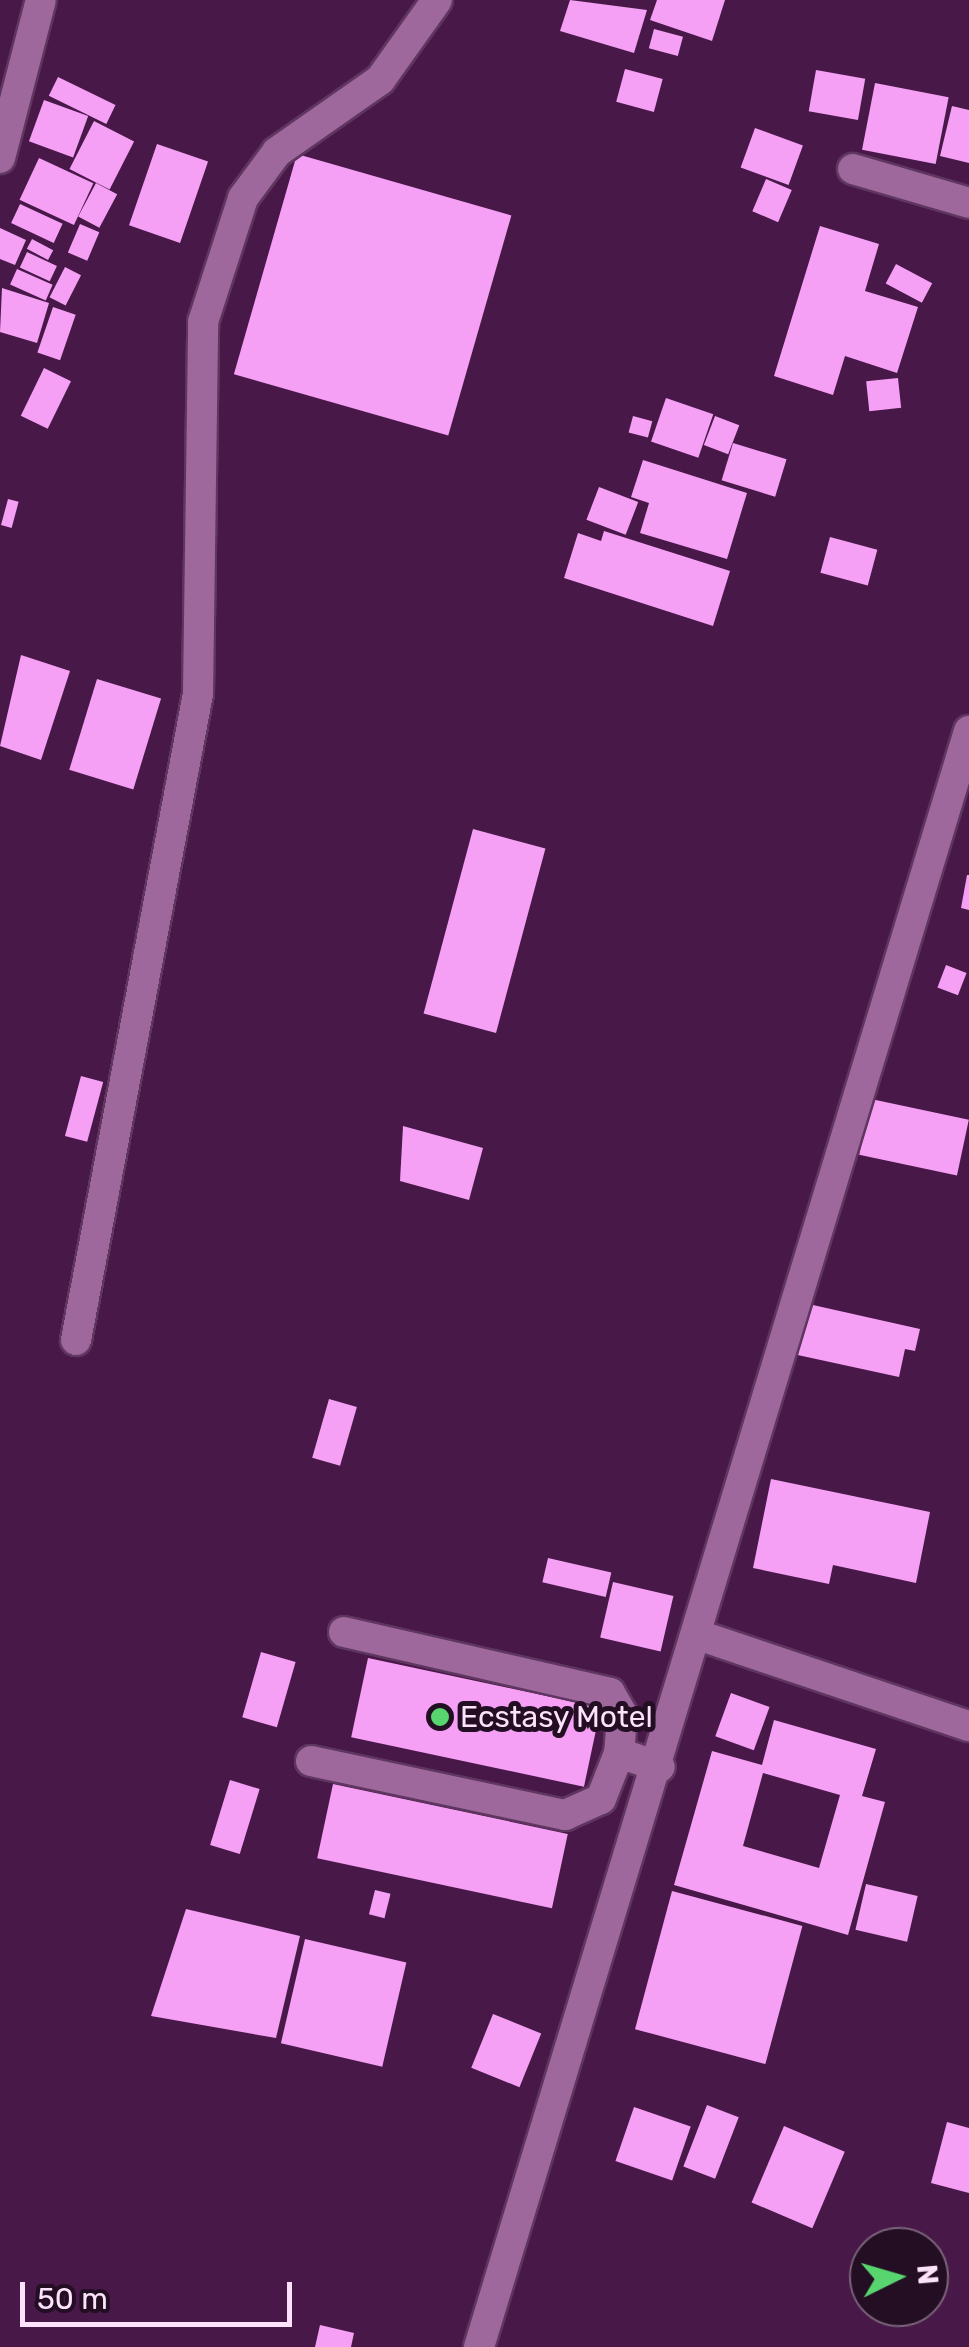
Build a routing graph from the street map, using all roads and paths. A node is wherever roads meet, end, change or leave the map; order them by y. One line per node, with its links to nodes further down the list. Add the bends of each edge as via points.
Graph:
1 (42, 0): 3 (street)
2 (437, 0): 7 (street, via 380,80 277,152 243,198 203,322 198,694)
3 (0, 158)
4 (854, 169): 5 (street)
5 (969, 204)
6 (969, 732): 9 (street, via 768,1381)
7 (76, 1340)
8 (344, 1632): 11 (street, via 610,1693 622,1714)
9 (701, 1636): 10 (street); 13 (street)
10 (969, 1726)
11 (619, 1753): 12 (street, via 600,1799 565,1815); 13 (street)
12 (312, 1761)
13 (660, 1767): 14 (street, via 552,2090)
14 (479, 2347)

